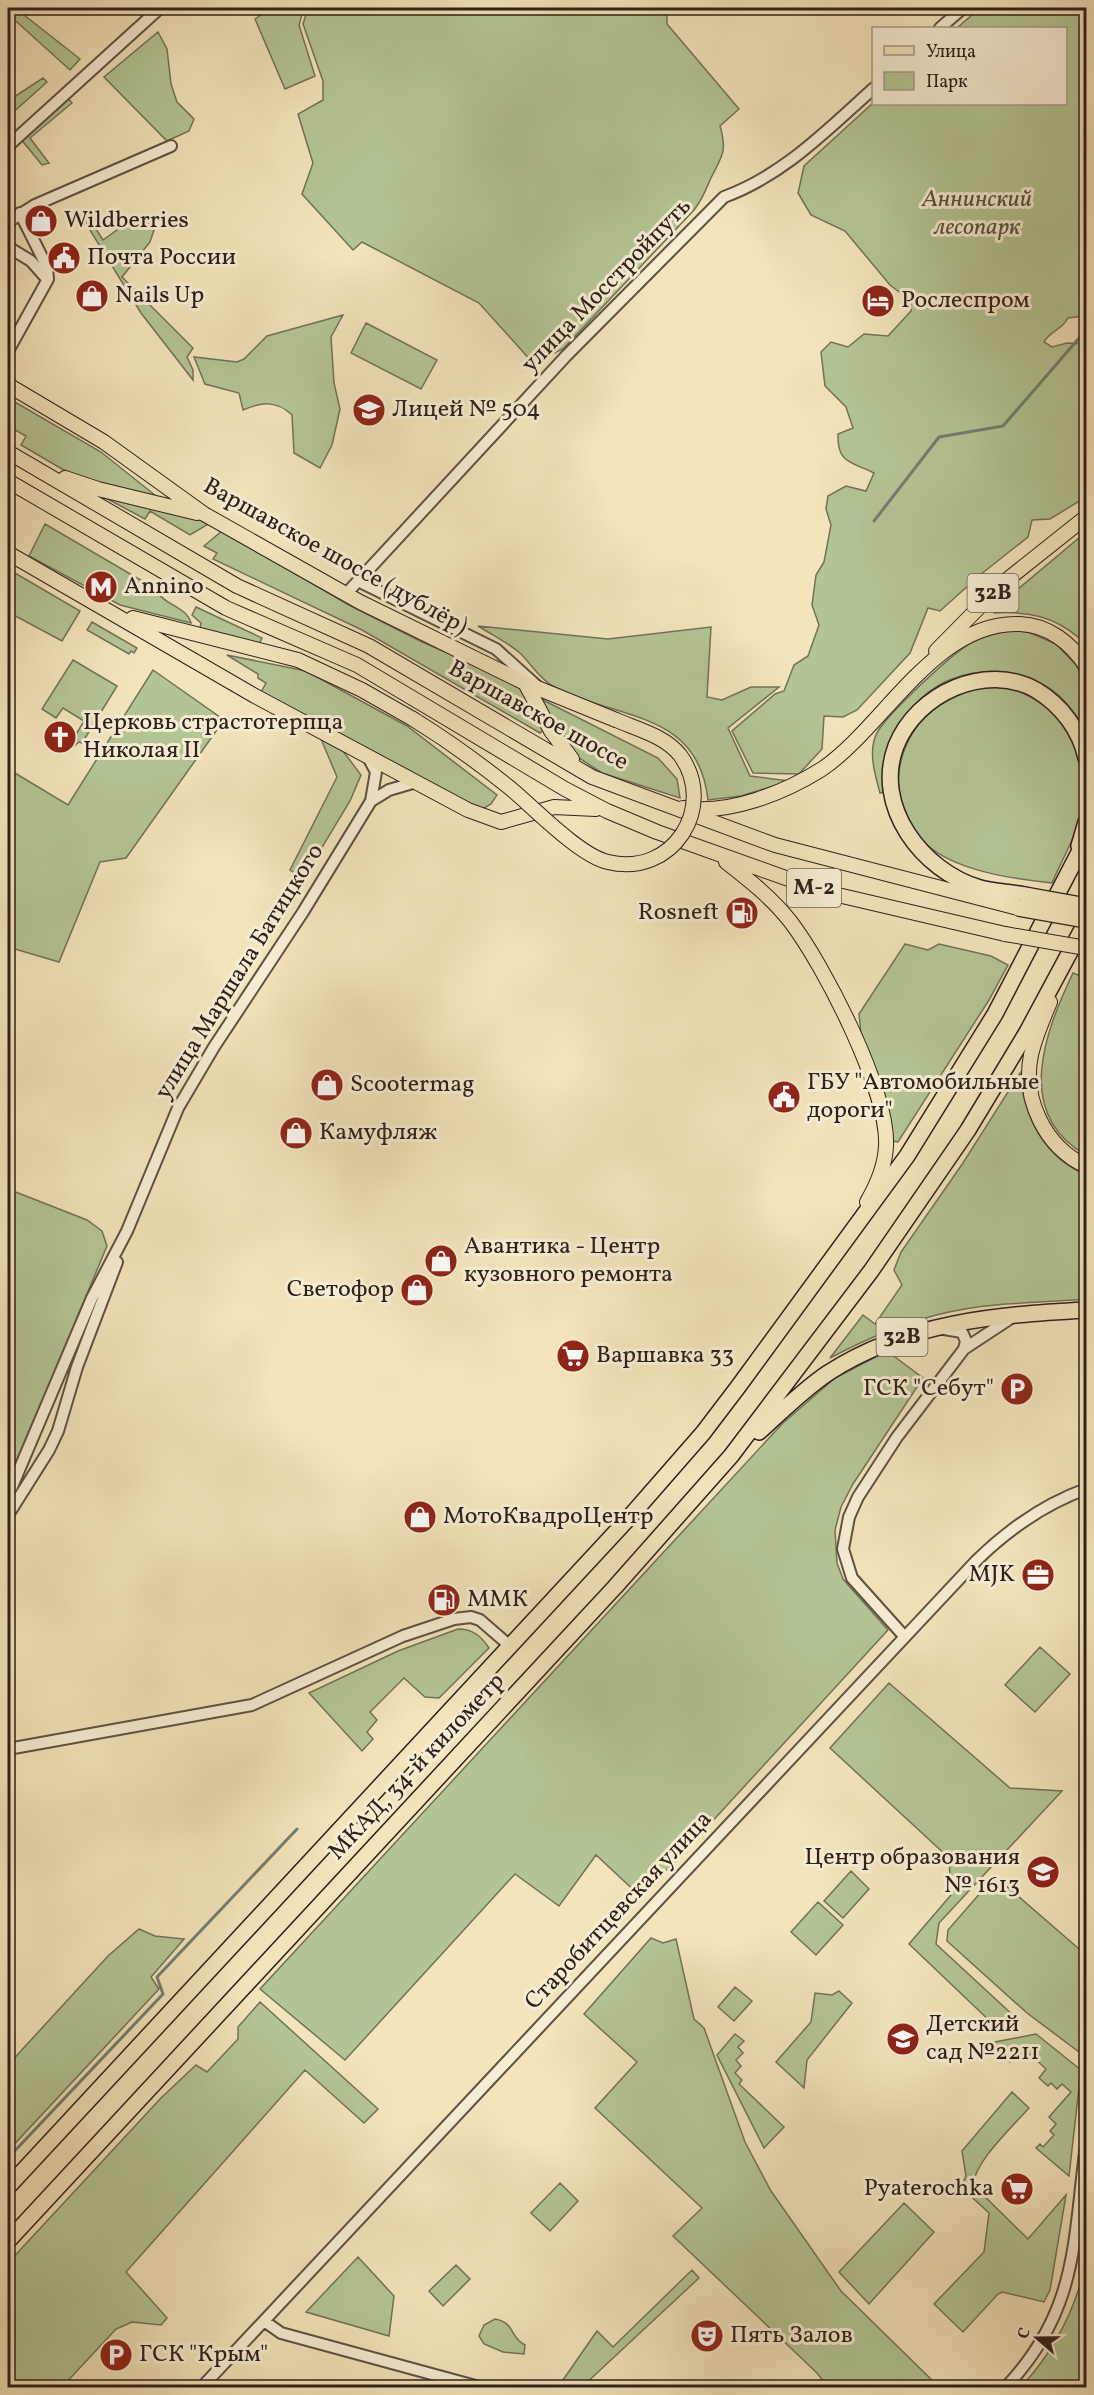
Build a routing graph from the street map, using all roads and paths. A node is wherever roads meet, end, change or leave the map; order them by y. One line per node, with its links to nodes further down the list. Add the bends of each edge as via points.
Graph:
1 (160, 8): 5 (street)
2 (963, 8): 3 (street)
3 (941, 27)
4 (872, 89): 18 (street, улица Мосстройпуть, via 787,165 724,197 566,357)
5 (8, 146)
6 (171, 146): 7 (street)
7 (20, 213): 8 (street); 10 (street)
8 (8, 222)
9 (8, 247): 10 (street)
10 (46, 273): 11 (street)
11 (8, 351)
12 (8, 385): 15 (main road, Варшавское шоссе (дублёр), via 104,442)
13 (12, 454): 15 (main road, via 98,489); 27 (main road, Варшавское шоссе, via 237,586 369,646)
14 (8, 482): 31 (main road, Варшавское шоссе, via 226,608 357,665)
15 (204, 514): 19 (main road, Варшавское шоссе (дублёр))
16 (1086, 517): 23 (main road, 32B, via 1003,583)
17 (8, 553): 20 (main road)
18 (358, 581): 19 (street, улица Мосстройпуть); 24 (street, via 496,649)
19 (346, 594): 22 (main road, Варшавское шоссе (дублёр))
20 (108, 611): 24 (main road, Варшавское шоссе (дублёр), bridge, via 298,660 362,690 476,761 596,858 626,865 661,856 675,846 686,829 694,794 690,774 679,755 666,743); 25 (main road)
21 (1086, 666): 23 (main road, 32B, via 1066,643 1045,629 1010,623 988,627 967,637)
22 (525, 683): 24 (main road, Варшавское шоссе (дублёр)); 27 (main road, via 562,748)
23 (909, 683): 30 (main road, via 845,750 798,783 743,803 690,809)
24 (540, 689)
25 (368, 757): 28 (main road); 29 (street, улица Маршала Батицкого, via 375,772)
26 (1086, 758): 37 (highway, via 1077,732 1049,698 1028,686 1005,680 963,684 942,694 907,726 896,746 891,770 898,816 921,852)
27 (592, 777): 30 (main road, Варшавское шоссе)
28 (416, 782): 29 (street, via 389,790); 31 (main road, via 468,810 501,822 554,807)
29 (371, 801): 43 (street, улица Маршала Батицкого, via 187,1090)
30 (665, 806): 35 (main road, Варшавское шоссе / М-2, via 775,845)
31 (607, 811): 34 (main road, Варшавское шоссе / М-2)
32 (1086, 822): 36 (highway)
33 (1086, 839): 36 (highway)
34 (718, 855): 41 (main road, Варшавское шоссе / М-2, bridge, via 825,892 1005,934); 44 (main road, via 775,903 821,967 881,1106 885,1161 873,1193)
35 (896, 878): 37 (main road); 38 (main road, Варшавское шоссе / М-2)
36 (1066, 880): 44 (highway, МКАД, 34-й километр, via 966,1064)
37 (979, 888): 38 (highway)
38 (1021, 902): 39 (highway, bridge); 40 (highway, Варшавское шоссе / М-2, bridge)
39 (1086, 906)
40 (1086, 921): 41 (highway, МКАД, 34-й километр)
41 (1082, 944): 42 (main road, via 1039,1028 1029,1075 1033,1102 1043,1128 1068,1155); 51 (highway, МКАД, 34-й километр, via 969,1130 906,1222 806,1359)
42 (1086, 1166)
43 (125, 1236): 50 (street, улица Маршала Батицкого, via 92,1298); 52 (street, улица Маршала Батицкого, via 58,1431)
44 (841, 1249): 54 (highway, МКАД, 34-й километр, via 667,1475)
45 (1086, 1310): 46 (highway, 32B)
46 (1019, 1314): 47 (highway, 32B); 48 (street)
47 (932, 1327): 48 (street, via 962,1332 966,1341); 51 (highway, 32B, via 885,1344 829,1373 757,1434)
48 (963, 1349): 53 (street, via 858,1497 844,1533 843,1549 852,1578)
49 (1086, 1489): 53 (street, Старобитцевская улица, via 1041,1510 996,1542)
50 (8, 1496)
51 (694, 1500): 58 (highway, МКАД, 34-й километр)
52 (8, 1515)
53 (904, 1636): 59 (street, Старобитцевская улица)
54 (510, 1646): 55 (street, via 480,1620 454,1619 403,1636 252,1705); 57 (highway, МКАД, 34-й километр)
55 (8, 1749)
56 (1086, 2145): 62 (street, via 1069,2273 1061,2302 1034,2356)
57 (8, 2187)
58 (8, 2241)
59 (264, 2321): 60 (street, Старобитцевская улица); 61 (street, via 281,2333)
60 (201, 2388)
61 (483, 2388)
62 (1005, 2388)

